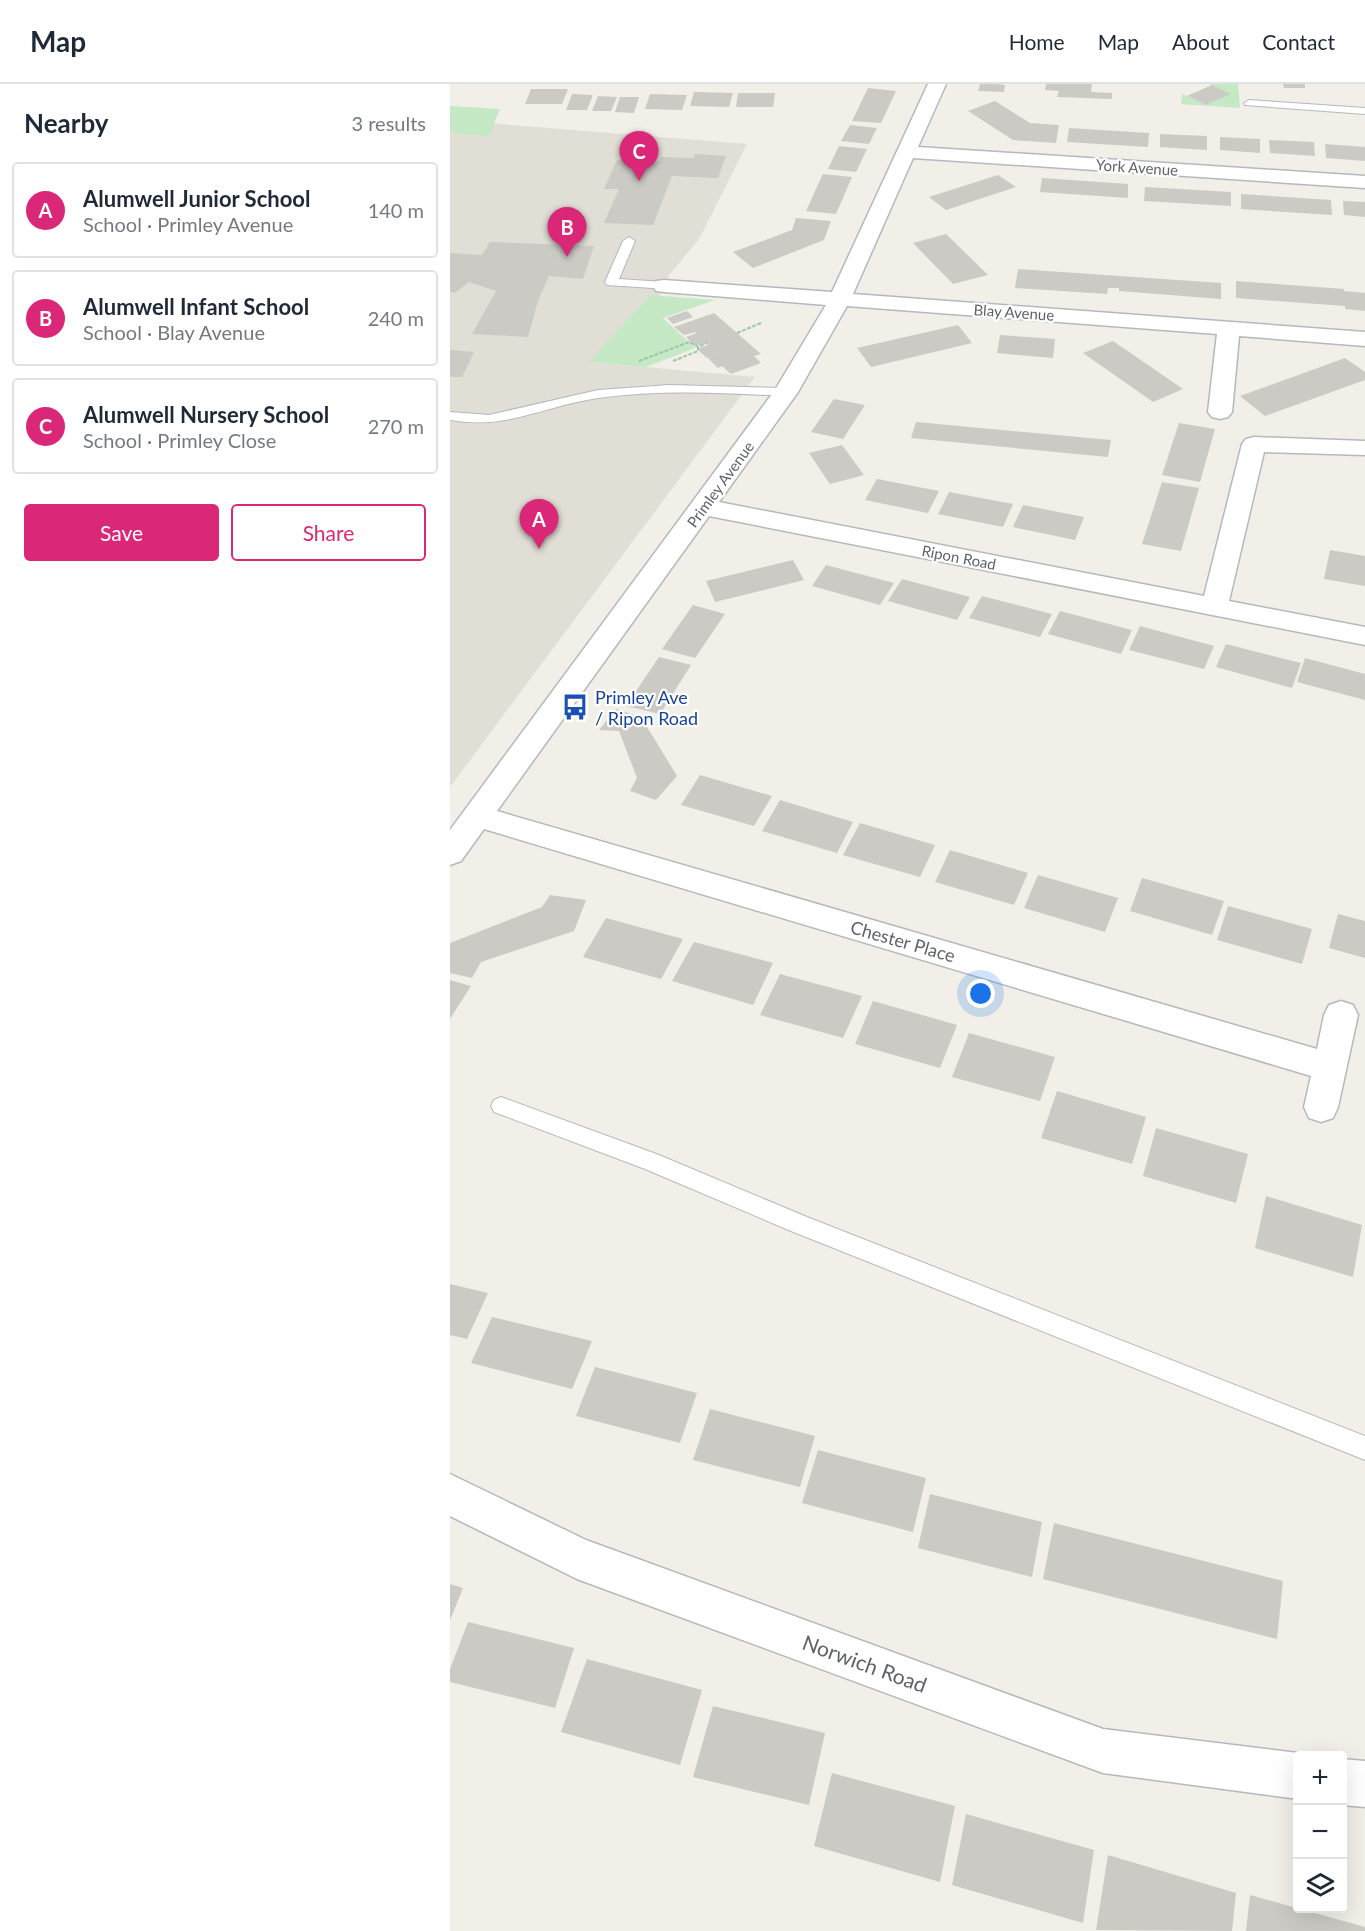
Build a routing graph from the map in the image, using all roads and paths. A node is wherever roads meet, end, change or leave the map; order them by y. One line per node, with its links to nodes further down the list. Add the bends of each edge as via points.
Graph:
1 (930, 85): 6 (street, Primley Avenue)
2 (1285, 92): 4 (lane)
3 (1249, 103): 4 (lane)
4 (1287, 105): 5 (lane)
5 (1365, 111)
6 (908, 152): 7 (street, York Avenue); 10 (street, Primley Avenue)
7 (1365, 182)
8 (628, 241): 9 (lane, via 611,282)
9 (664, 286): 10 (street, Blay Avenue)
10 (840, 299): 11 (street, Blay Avenue); 17 (street, Primley Avenue)
11 (1228, 328): 12 (street, Blay Avenue); 18 (street)
12 (1365, 339)
13 (707, 344): 14 (path)
14 (698, 347): 15 (path, via 689,342); 16 (path, via 698,351)
15 (639, 361)
16 (668, 362)
17 (786, 393): 19 (lane, via 663,388 595,394 518,416 470,421); 21 (street, Primley Avenue)
18 (1220, 412)
19 (450, 416)
20 (1365, 448): 22 (street, via 1254,444)
21 (704, 507): 22 (street, Ripon Road); 24 (street, Primley Avenue)
22 (1215, 606): 23 (street, Ripon Road)
23 (1365, 636)
24 (477, 816): 25 (street, Primley Avenue); 27 (street, Chester Place)
25 (450, 853)
26 (1341, 1015): 27 (street)
27 (1329, 1067): 29 (street)
28 (501, 1106): 30 (lane, via 652,1162)
29 (1321, 1107)
30 (1365, 1448)
31 (450, 1494): 32 (street, Norwich Road, via 577,1558 1103,1751)
32 (1293, 1775)
33 (1347, 1783): 34 (street)
34 (1365, 1785)

